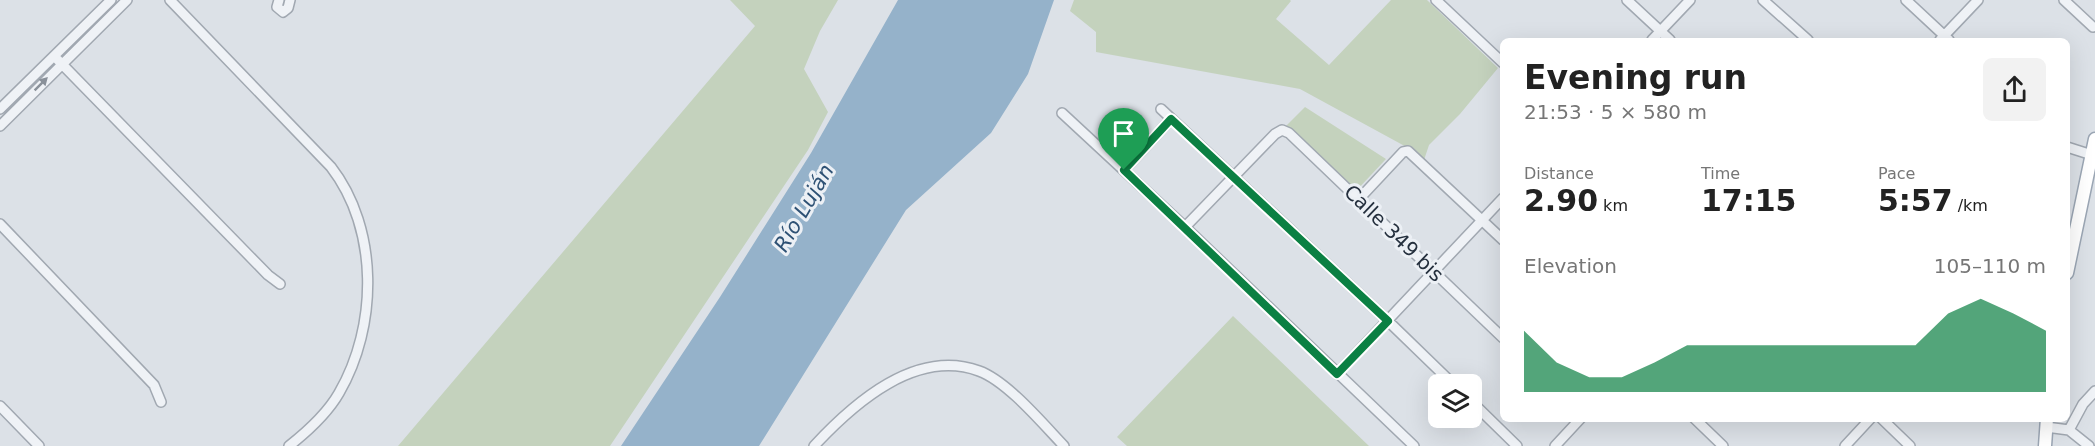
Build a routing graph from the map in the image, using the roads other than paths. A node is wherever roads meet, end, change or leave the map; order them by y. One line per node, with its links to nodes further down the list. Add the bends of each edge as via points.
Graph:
1 (111, 0): 20 (street)
2 (126, 0): 22 (street)
3 (170, 0): 58 (street, via 331,167 349,195 365,246 365,314 356,356 333,401)
4 (279, 0): 5 (street, via 278,7 283,12)
5 (290, 0)
6 (1436, 0): 21 (street)
7 (1627, 0): 14 (street)
8 (1690, 0): 14 (street)
9 (1763, 0): 17 (street)
10 (1906, 0): 18 (street)
11 (1978, 0): 19 (street)
12 (2064, 0): 13 (street)
13 (2093, 27)
14 (1660, 32): 15 (street); 16 (street)
15 (1654, 38)
16 (1668, 38)
17 (1806, 38)
18 (1944, 38)
19 (1946, 38)
20 (54, 56): 22 (street); 23 (street)
21 (1500, 60)
22 (62, 64): 27 (street, one-way to 22); 42 (street)
23 (0, 109)
24 (1161, 109): 26 (street)
25 (1062, 113): 31 (street)
26 (1171, 119): 31 (street); 32 (street)
27 (0, 126)
28 (2095, 139): 30 (main road)
29 (2070, 148): 30 (street)
30 (2092, 155): 33 (main road)
31 (1124, 170): 38 (street)
32 (1234, 177): 34 (street, Calle 349 bis, via 1282,130); 38 (street); 43 (street)
33 (2091, 181): 40 (main road)
34 (1359, 199): 36 (street, via 1408,151); 41 (street, Calle 349 bis)
35 (1500, 201): 36 (street)
36 (1482, 220): 39 (street); 41 (street)
37 (0, 225): 48 (street, via 154,385)
38 (1185, 227): 45 (street)
39 (1500, 237)
40 (2070, 259)
41 (1434, 271): 43 (street); 44 (street, Calle 349 bis)
42 (280, 284)
43 (1388, 321): 45 (street); 46 (street)
44 (1500, 335)
45 (1337, 374): 61 (street)
46 (1443, 374)
47 (2095, 391): 56 (street)
48 (161, 402)
49 (0, 406): 57 (street)
50 (1482, 412): 62 (street)
51 (1577, 422): 63 (street)
52 (1698, 422): 64 (street)
53 (1867, 422): 65 (street)
54 (1885, 422): 66 (street)
55 (2047, 423): 56 (street); 67 (main road)
56 (2069, 430): 68 (street)
57 (39, 446)
58 (289, 446)
59 (814, 446): 60 (street, via 874,392 894,380 938,366 962,366 989,376 1021,401)
60 (1064, 446)
61 (1414, 446)
62 (1517, 446)
63 (1555, 446)
64 (1723, 446)
65 (1845, 446)
66 (1910, 446)
67 (2045, 446)
68 (2089, 446)

